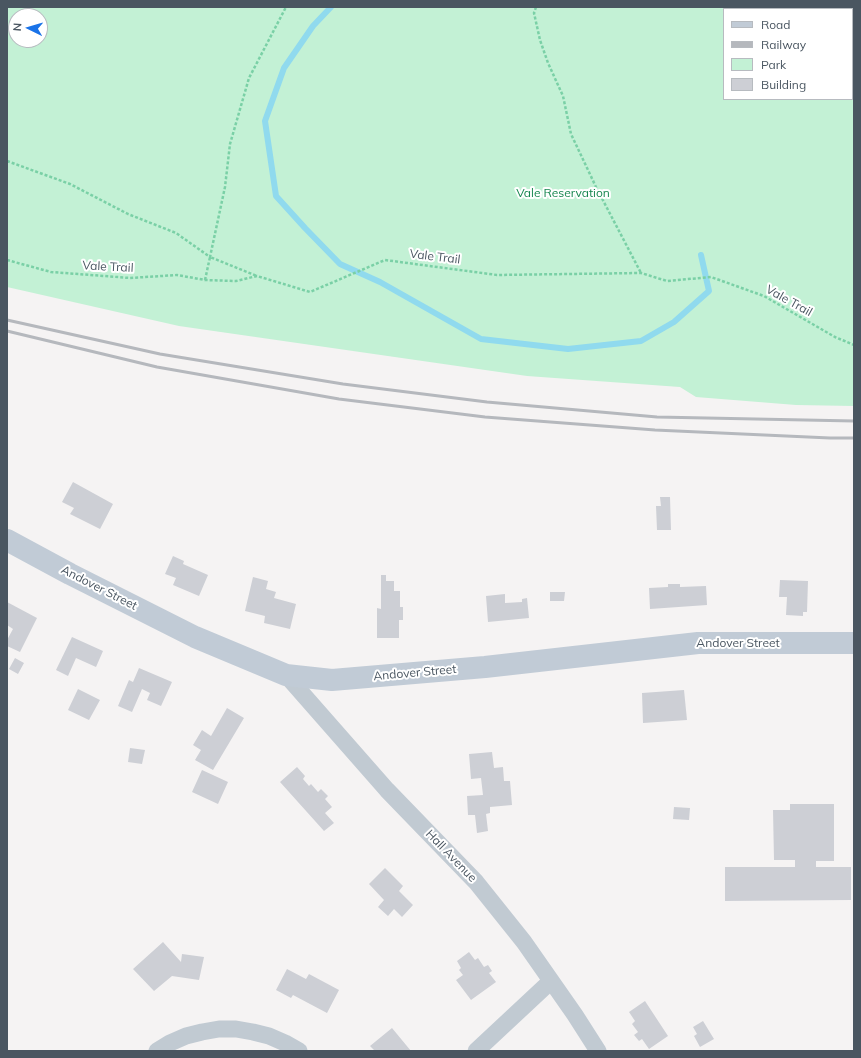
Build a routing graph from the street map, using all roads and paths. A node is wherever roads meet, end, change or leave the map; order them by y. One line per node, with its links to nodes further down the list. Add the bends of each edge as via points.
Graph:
1 (286, 7): 4 (path, via 249,78 230,144 225,187)
2 (536, 7): 6 (path, via 534,13 540,40 563,96 571,134)
3 (7, 161): 4 (path, via 70,184 128,214 176,233)
4 (210, 257): 7 (path); 8 (path)
5 (7, 260): 8 (path, Vale Trail, via 51,272 130,278 177,275)
6 (641, 273): 7 (path, Vale Trail, via 497,275 385,260 310,292); 9 (path, Vale Trail, via 667,281 711,277 764,296 835,338)
7 (257, 276): 8 (path, Vale Trail, via 236,281)
8 (205, 280)
9 (854, 345)
10 (7, 540): 12 (main road, Andover Street, via 195,637)
11 (854, 644): 12 (main road, Andover Street, via 698,643 484,667 332,680)
12 (286, 675): 13 (street, Hall Avenue, via 387,790 476,882 524,942)
13 (551, 981): 16 (street); 17 (street, Hall Avenue)
14 (157, 1051): 15 (street, via 186,1036 219,1029 236,1029 270,1036)
15 (299, 1051)
16 (476, 1051)
17 (598, 1051)

